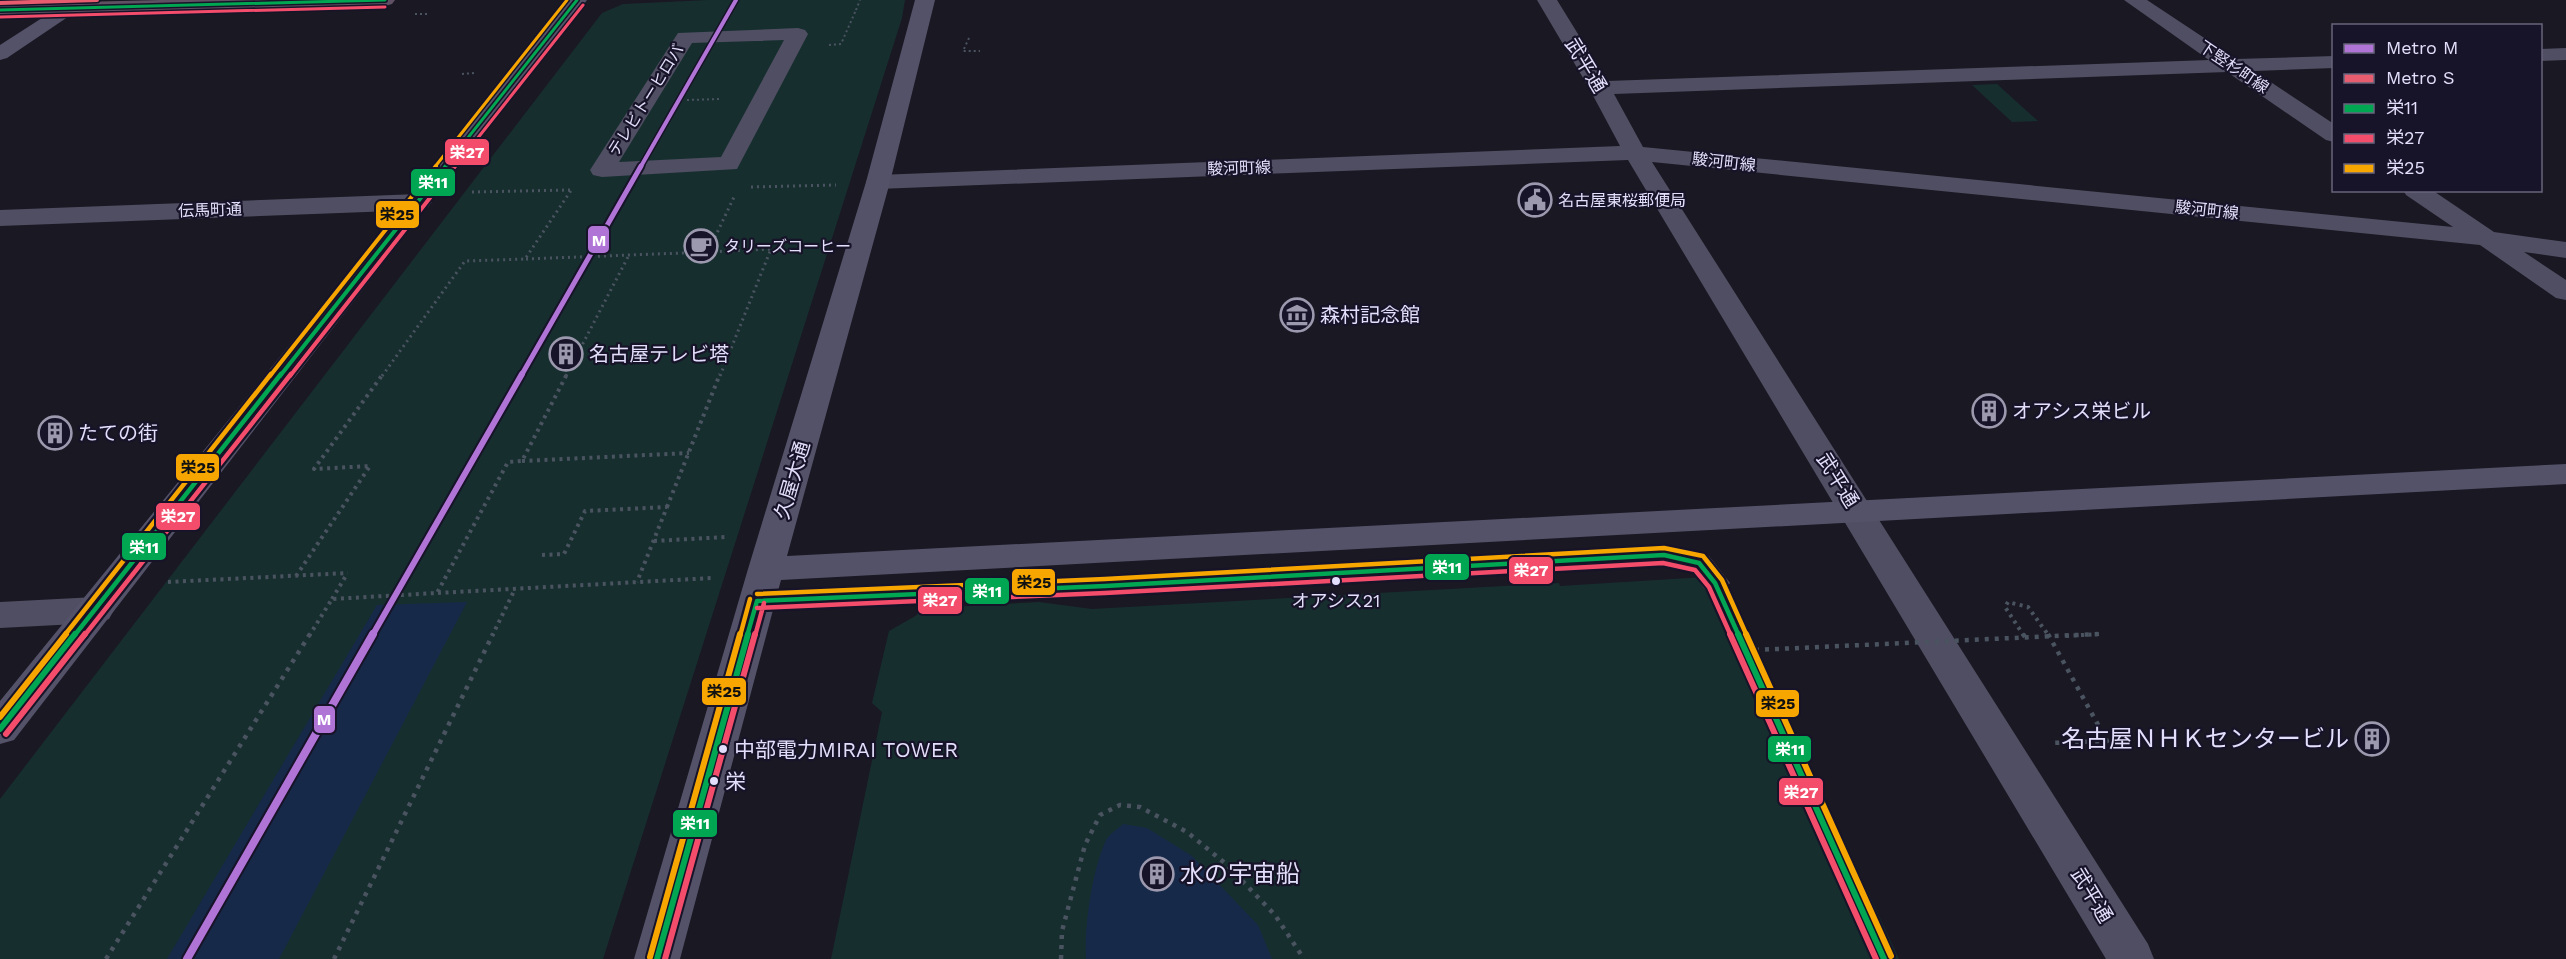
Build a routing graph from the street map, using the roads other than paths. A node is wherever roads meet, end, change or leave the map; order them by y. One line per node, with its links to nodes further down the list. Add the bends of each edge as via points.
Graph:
1 (11, 0): 8 (street)
2 (385, 0): 7 (highway)
3 (577, 0): 20 (street)
4 (926, 0): 18 (street, 久屋大通)
5 (1547, 0): 14 (street, 武平通)
6 (2134, 0): 13 (street, 下竪杉町線)
7 (78, 4): 8 (highway); 9 (street)
8 (0, 8)
9 (0, 54)
10 (2566, 54): 11 (street)
11 (2542, 55)
12 (2332, 62): 13 (street)
13 (2231, 65): 14 (street); 16 (street, 下竪杉町線)
14 (1600, 88): 17 (street, 武平通)
15 (645, 101): 15 (street, テレビトーヒロバ, via 685,37 798,34 729,164 602,170)
16 (2332, 134)
17 (1635, 153): 18 (street, 駿河町線); 22 (street, 駿河町線); 26 (street, 武平通)
18 (878, 182): 28 (street, 久屋大通)
19 (2418, 192): 22 (street)
20 (420, 202): 21 (street, 伝馬町通); 29 (street)
21 (0, 218)
22 (2484, 238): 23 (street, 駿河町線); 24 (street)
23 (2566, 250)
24 (2566, 292)
25 (2566, 474): 26 (street)
26 (1858, 513): 28 (street); 33 (street, 武平通)
27 (1715, 583): 28 (lane, via 1699,563 1664,555 1117,586)
28 (761, 585): 32 (street, 久屋大通)
29 (96, 610): 30 (street); 31 (street)
30 (0, 615)
31 (0, 729)
32 (657, 959)
33 (2131, 959)

